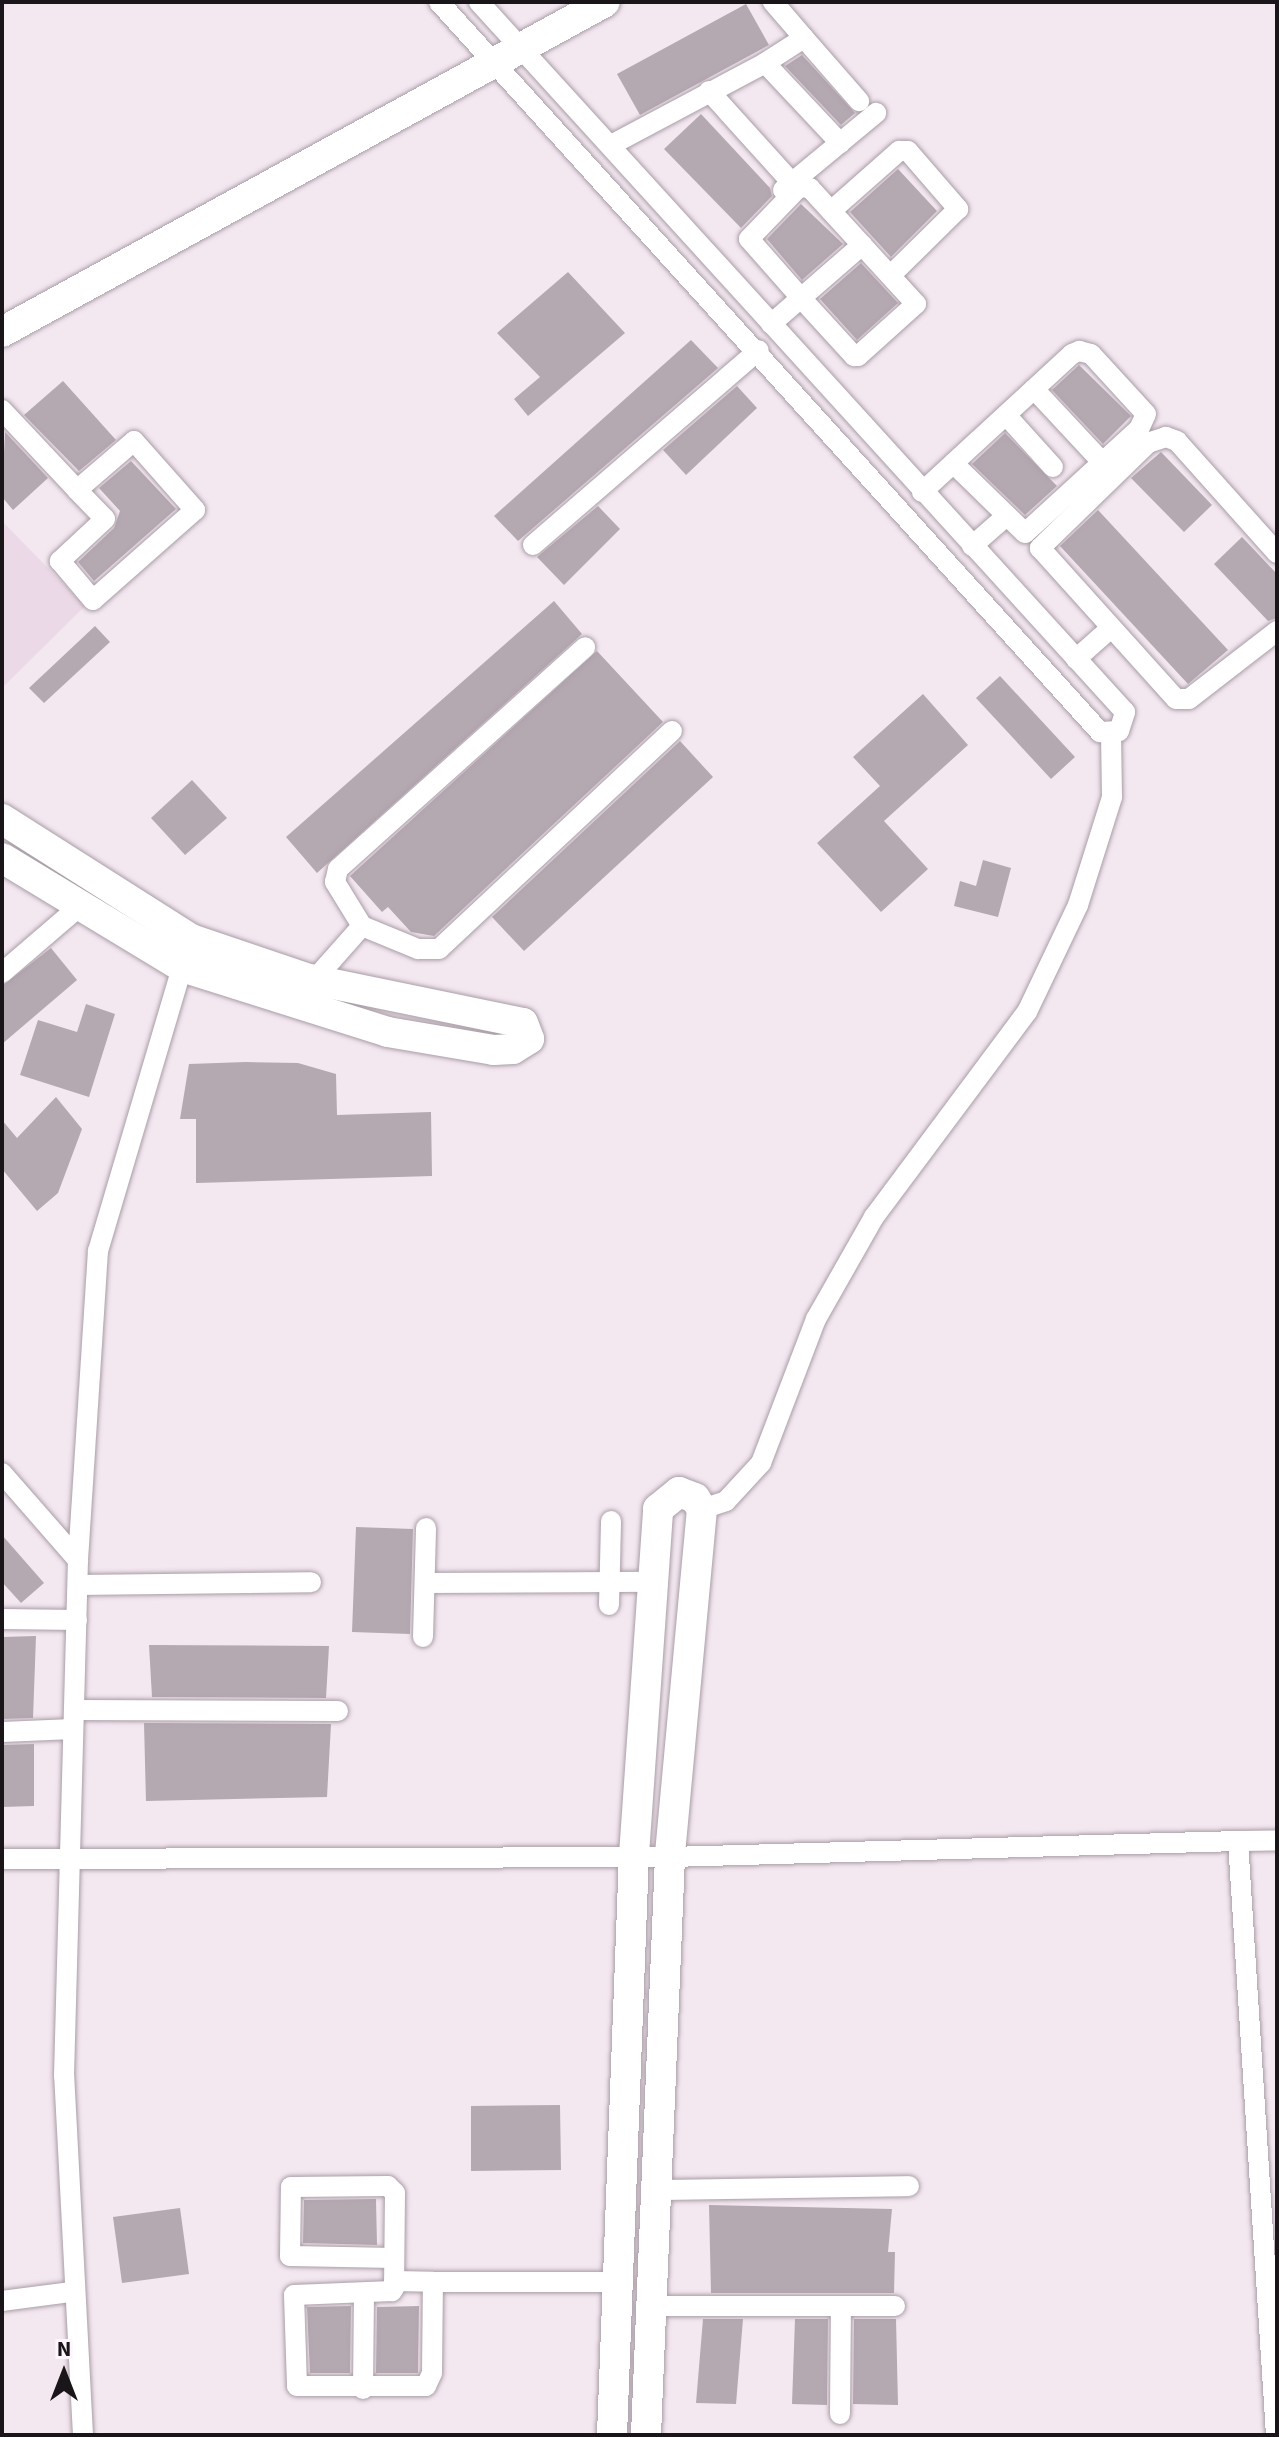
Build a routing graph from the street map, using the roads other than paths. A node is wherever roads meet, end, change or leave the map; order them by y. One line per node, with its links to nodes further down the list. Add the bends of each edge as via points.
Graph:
1 (439, 2): 6 (street)
2 (479, 2): 6 (street)
3 (605, 2): 6 (street)
4 (773, 2): 5 (street)
5 (804, 38): 7 (street); 9 (street, via 868,107)
6 (508, 56): 10 (street); 18 (street); 19 (street)
7 (765, 63): 8 (street); 9 (street)
8 (709, 91): 10 (street); 11 (street)
9 (840, 143): 11 (street)
10 (611, 145): 17 (street)
11 (792, 183): 13 (street)
12 (831, 211): 14 (street); 15 (street, via 899,151 908,151 958,209); 16 (street, via 810,188 799,187 749,233)
13 (752, 216)
14 (862, 245): 15 (street); 16 (street)
15 (890, 276): 16 (street, via 915,307 858,356)
16 (801, 298): 17 (street)
17 (771, 324): 27 (street)
18 (2, 332)
19 (759, 350): 29 (street); 37 (street, via 1100,732)
20 (1034, 389): 22 (street); 24 (street); 24 (street, via 1072,354 1091,354 1146,418)
21 (2, 410): 26 (street)
22 (1006, 415): 23 (street); 25 (street)
23 (953, 463): 27 (street); 28 (street)
24 (1103, 463): 28 (street, via 1025,533)
25 (1053, 467)
26 (77, 490): 26 (street, via 134,441 195,510 93,600 60,563 105,519)
27 (922, 492): 30 (street)
28 (1004, 518): 30 (street)
29 (533, 545)
30 (972, 546): 35 (street)
31 (1277, 553): 32 (street, via 1177,441 1158,438 1040,545)
32 (1111, 628): 33 (street, via 1183,700); 35 (street)
33 (1277, 631)
34 (585, 647): 41 (street, via 338,869 335,882)
35 (1076, 659): 37 (street, via 1125,712 1122,728)
36 (672, 731): 41 (street, via 439,949 418,949)
37 (1111, 734): 47 (street, via 1112,797 1078,905 1027,1012 874,1217 816,1319 761,1463 726,1501)
38 (2, 819): 42 (street)
39 (2, 858): 40 (street)
40 (80, 906): 42 (street); 43 (street)
41 (362, 926): 44 (street)
42 (186, 953): 44 (street); 45 (street); 50 (street, via 98,1251)
43 (2, 973)
44 (309, 979): 45 (street); 45 (street, via 523,1023 530,1033 522,1045 494,1050)
45 (303, 1009)
46 (2, 1473): 50 (street)
47 (702, 1509): 53 (street, via 695,1498 679,1492 658,1509); 66 (street)
48 (611, 1521): 52 (street)
49 (426, 1528): 54 (street)
50 (78, 1560): 55 (street)
51 (311, 1582): 55 (street)
52 (609, 1582): 53 (street); 54 (street); 56 (street)
53 (653, 1582): 65 (street)
54 (425, 1583): 59 (street)
55 (78, 1585): 58 (street)
56 (609, 1605)
57 (2, 1619): 58 (street)
58 (77, 1620): 61 (street)
59 (423, 1637)
60 (338, 1711): 61 (street)
61 (74, 1719): 62 (street); 67 (street)
62 (2, 1732)
63 (1277, 1840): 64 (street)
64 (1238, 1841): 66 (street); 77 (street)
65 (634, 1855): 66 (street); 67 (street); 74 (street)
66 (670, 1857): 70 (street)
67 (68, 1858): 68 (street); 75 (street, via 64,2076)
68 (2, 1859)
69 (909, 2186): 70 (street)
70 (657, 2190): 79 (street)
71 (394, 2258): 71 (street, via 395,2193 388,2186 291,2187 290,2256); 72 (street)
72 (394, 2281): 73 (street); 76 (street, via 389,2293)
73 (433, 2282): 74 (street); 82 (street, via 431,2382 416,2389)
74 (618, 2282): 85 (street)
75 (71, 2292): 78 (street); 84 (street)
76 (364, 2293): 82 (street); 82 (street, via 298,2292 293,2300 294,2382 303,2388)
77 (1272, 2295): 87 (street)
78 (2, 2301)
79 (653, 2306): 80 (street); 86 (street)
80 (841, 2306): 81 (street); 83 (street)
81 (895, 2306)
82 (363, 2389)
83 (840, 2414)
84 (83, 2435)
85 (612, 2435)
86 (646, 2435)
87 (1276, 2435)

